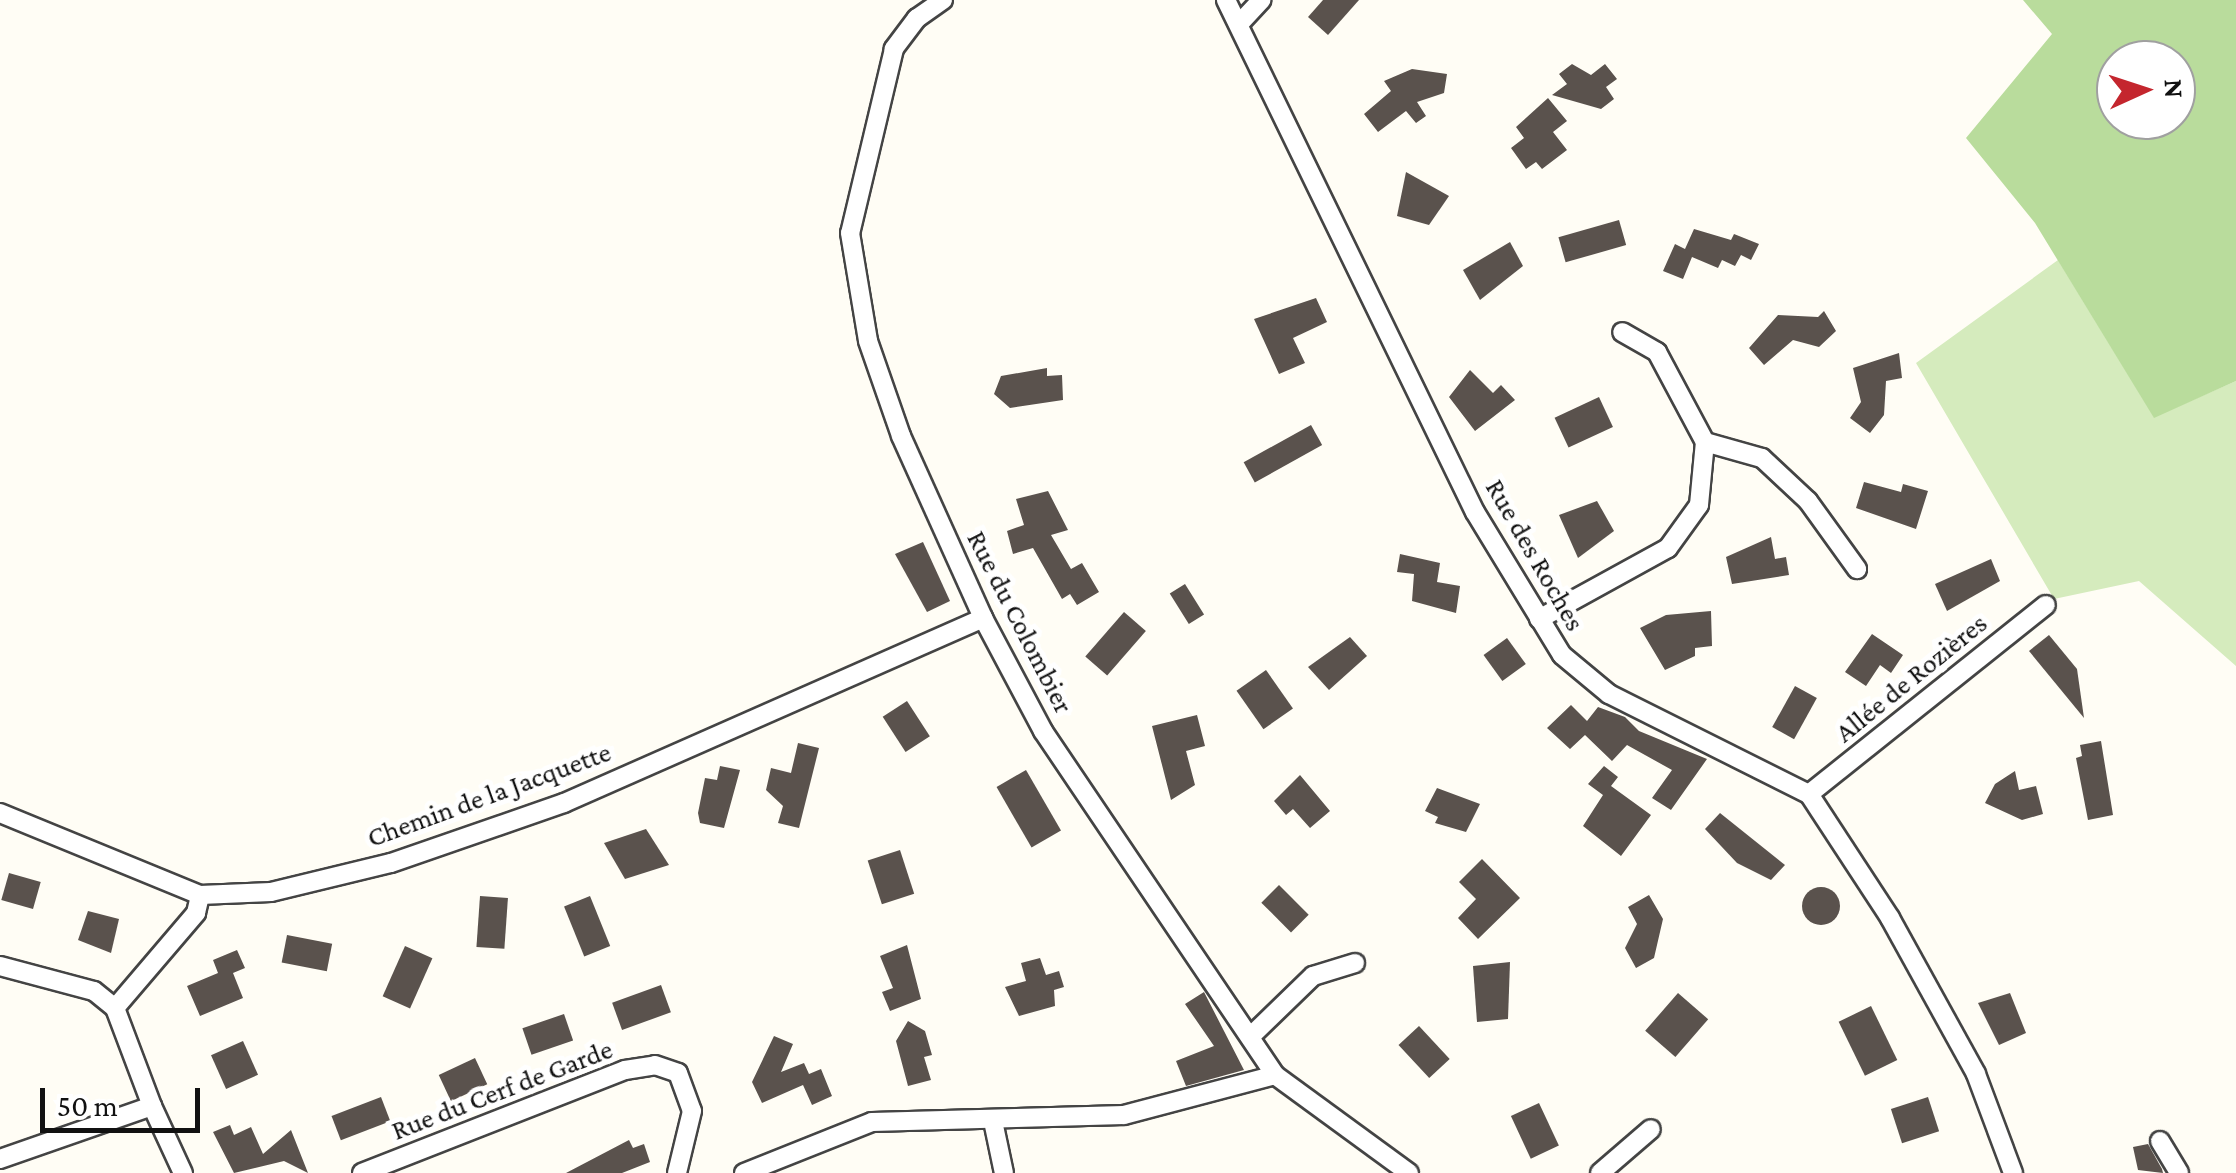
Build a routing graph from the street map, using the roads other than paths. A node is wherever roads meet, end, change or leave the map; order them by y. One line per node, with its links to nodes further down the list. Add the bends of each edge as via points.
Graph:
1 (943, 0): 9 (street, Rue du Colombier, via 917,18 894,49 850,234 874,357)
2 (1226, 0): 4 (street, Rue des Roches)
3 (1261, 0): 4 (street)
4 (1239, 24): 10 (street, Rue des Roches, via 1475,512)
5 (1622, 332): 6 (street, via 1657,352)
6 (1705, 442): 7 (street, via 1762,458 1808,501); 10 (street, via 1699,505 1668,548)
7 (1857, 569)
8 (2046, 604): 11 (street, Allée de Rozières)
9 (983, 618): 13 (street, Chemin de la Jacquette, via 564,803 392,862 271,892); 17 (street, Rue du Colombier, via 1043,731)
10 (1539, 619): 11 (street, Rue des Roches, via 1562,655 1609,694)
11 (1810, 794): 31 (street, via 1890,918 1976,1074)
12 (0, 813): 13 (street, Chemin de la Jacquette)
13 (200, 895): 16 (street, via 196,913)
14 (1355, 963): 17 (street, via 1313,976)
15 (0, 966): 16 (street, via 94,991)
16 (115, 1008): 19 (street)
17 (1250, 1037): 18 (street, Rue du Colombier)
18 (1275, 1075): 20 (street, via 1124,1115); 29 (street, Rue du Colombier)
19 (152, 1106): 23 (street); 24 (street)
20 (993, 1121): 27 (street, via 872,1122); 28 (street)
21 (1650, 1130): 30 (street)
22 (2160, 1142): 32 (street)
23 (0, 1159)
24 (183, 1173)
25 (362, 1173): 26 (street, Rue du Cerf de Garde, via 625,1070 656,1065 678,1073 692,1111)
26 (676, 1173)
27 (744, 1173)
28 (1004, 1173)
29 (1409, 1173)
30 (1600, 1173)
31 (2012, 1173)
32 (2179, 1173)

